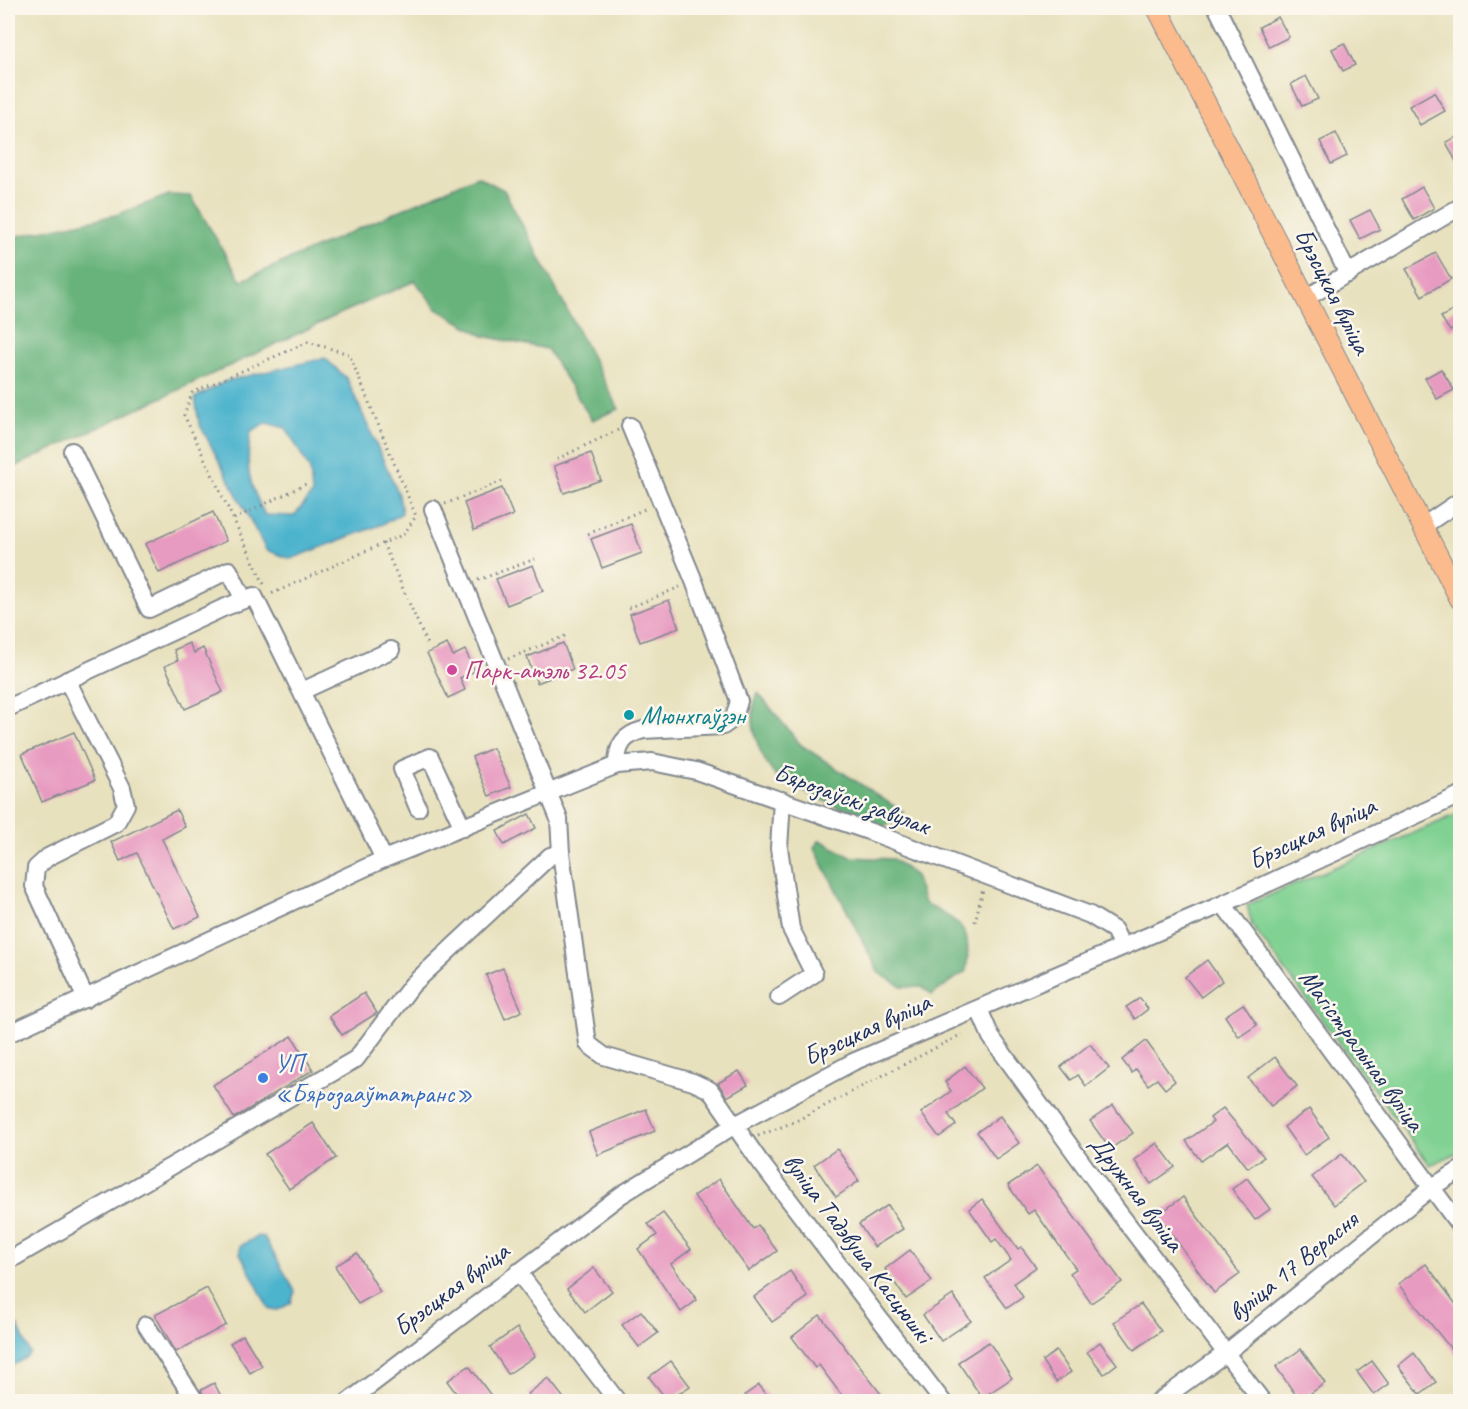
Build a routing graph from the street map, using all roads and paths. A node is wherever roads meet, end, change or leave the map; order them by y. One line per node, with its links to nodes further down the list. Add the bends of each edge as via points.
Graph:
1 (1157, 8): 5 (main road, Брэсцкая вуліца)
2 (1217, 8): 4 (street)
3 (1461, 207): 4 (street)
4 (1348, 274): 5 (street)
5 (1306, 298): 15 (main road, Брэсцкая вуліца)
6 (630, 426): 8 (path); 12 (street)
7 (72, 451): 23 (street, via 149,609 229,570)
8 (557, 459)
9 (505, 480): 13 (path)
10 (308, 483): 14 (path)
11 (1461, 501): 15 (street)
12 (662, 502): 16 (path); 19 (street)
13 (433, 509): 21 (street, вуліца Тадэвуша Касцюшкі)
14 (233, 519): 17 (path, via 184,415 192,393 308,342 349,354 416,516 404,534); 20 (path)
15 (1423, 526): 22 (main road, Брэсцкая вуліца)
16 (588, 534)
17 (383, 543): 23 (path); 26 (path)
18 (536, 559): 21 (path)
19 (694, 581): 24 (path); 32 (street, via 739,701 734,718 723,726 633,733 622,740)
20 (264, 584)
21 (464, 586): 28 (street, вуліца Тадэвуша Касцюшкі)
22 (1461, 599)
23 (250, 600): 29 (street); 30 (street)
24 (629, 608)
25 (565, 636): 28 (path)
26 (428, 646)
27 (391, 650): 30 (street)
28 (496, 664): 33 (street, вуліца Тадэвуша Касцюшкі)
29 (67, 680): 31 (street); 45 (street, via 122,788 126,805 116,823 48,857 36,868 34,886)
30 (302, 691): 39 (street)
31 (8, 708)
32 (617, 765): 33 (street, Бярозаўскі завулак); 35 (street, Бярозаўскі завулак, via 652,762 696,771)
33 (549, 792): 37 (street, Бярозаўскі завулак); 38 (street, вуліца Тадэвуша Касцюшкі, via 559,819)
34 (1461, 795): 41 (street, Брэсцкая вуліца)
35 (782, 800): 40 (street, Бярозаўскі завулак); 44 (street, via 779,848 791,929 814,974)
36 (418, 808): 37 (street, via 402,769 430,758)
37 (463, 828): 39 (street, Бярозаўскі завулак)
38 (561, 853): 48 (street, вуліца Тадэвуша Касцюшкі, via 588,1044 604,1056 710,1090); 53 (street, via 550,856 412,985 356,1059)
39 (384, 859): 45 (street, Бярозаўскі завулак)
40 (986, 877): 42 (path); 43 (street, Бярозаўскі завулак, via 1090,915 1114,930)
41 (1223, 904): 43 (street, Брэсцкая вуліца); 51 (street, Магістральная вуліца)
42 (975, 922)
43 (1122, 946): 46 (street, Брэсцкая вуліца)
44 (779, 997)
45 (86, 999): 47 (street, Бярозаўскі завулак)
46 (982, 1016): 48 (street, Брэсцкая вуліца, via 853,1062); 49 (path, via 794,1122); 56 (street, Дружная вуліца, via 991,1037)
47 (8, 1034)
48 (735, 1125): 49 (street, вуліца Тадэвуша Касцюшкі); 54 (street, Брэсцкая вуліца, via 621,1195)
49 (746, 1141): 60 (street, вуліца Тадэвуша Касцюшкі)
50 (1461, 1170): 51 (street, вуліца 17 Верасня)
51 (1432, 1187): 52 (street, Магістральная вуліца); 56 (street, вуліца 17 Верасня)
52 (1461, 1226)
53 (8, 1261)
54 (518, 1272): 58 (street, Брэсцкая вуліца); 59 (street)
55 (146, 1325): 57 (street)
56 (1226, 1353): 61 (street, вуліца 17 Верасня); 62 (street, Дружная вуліца)
57 (196, 1401)
58 (348, 1401)
59 (618, 1401)
60 (943, 1401)
61 (1158, 1401)
62 (1263, 1401)

